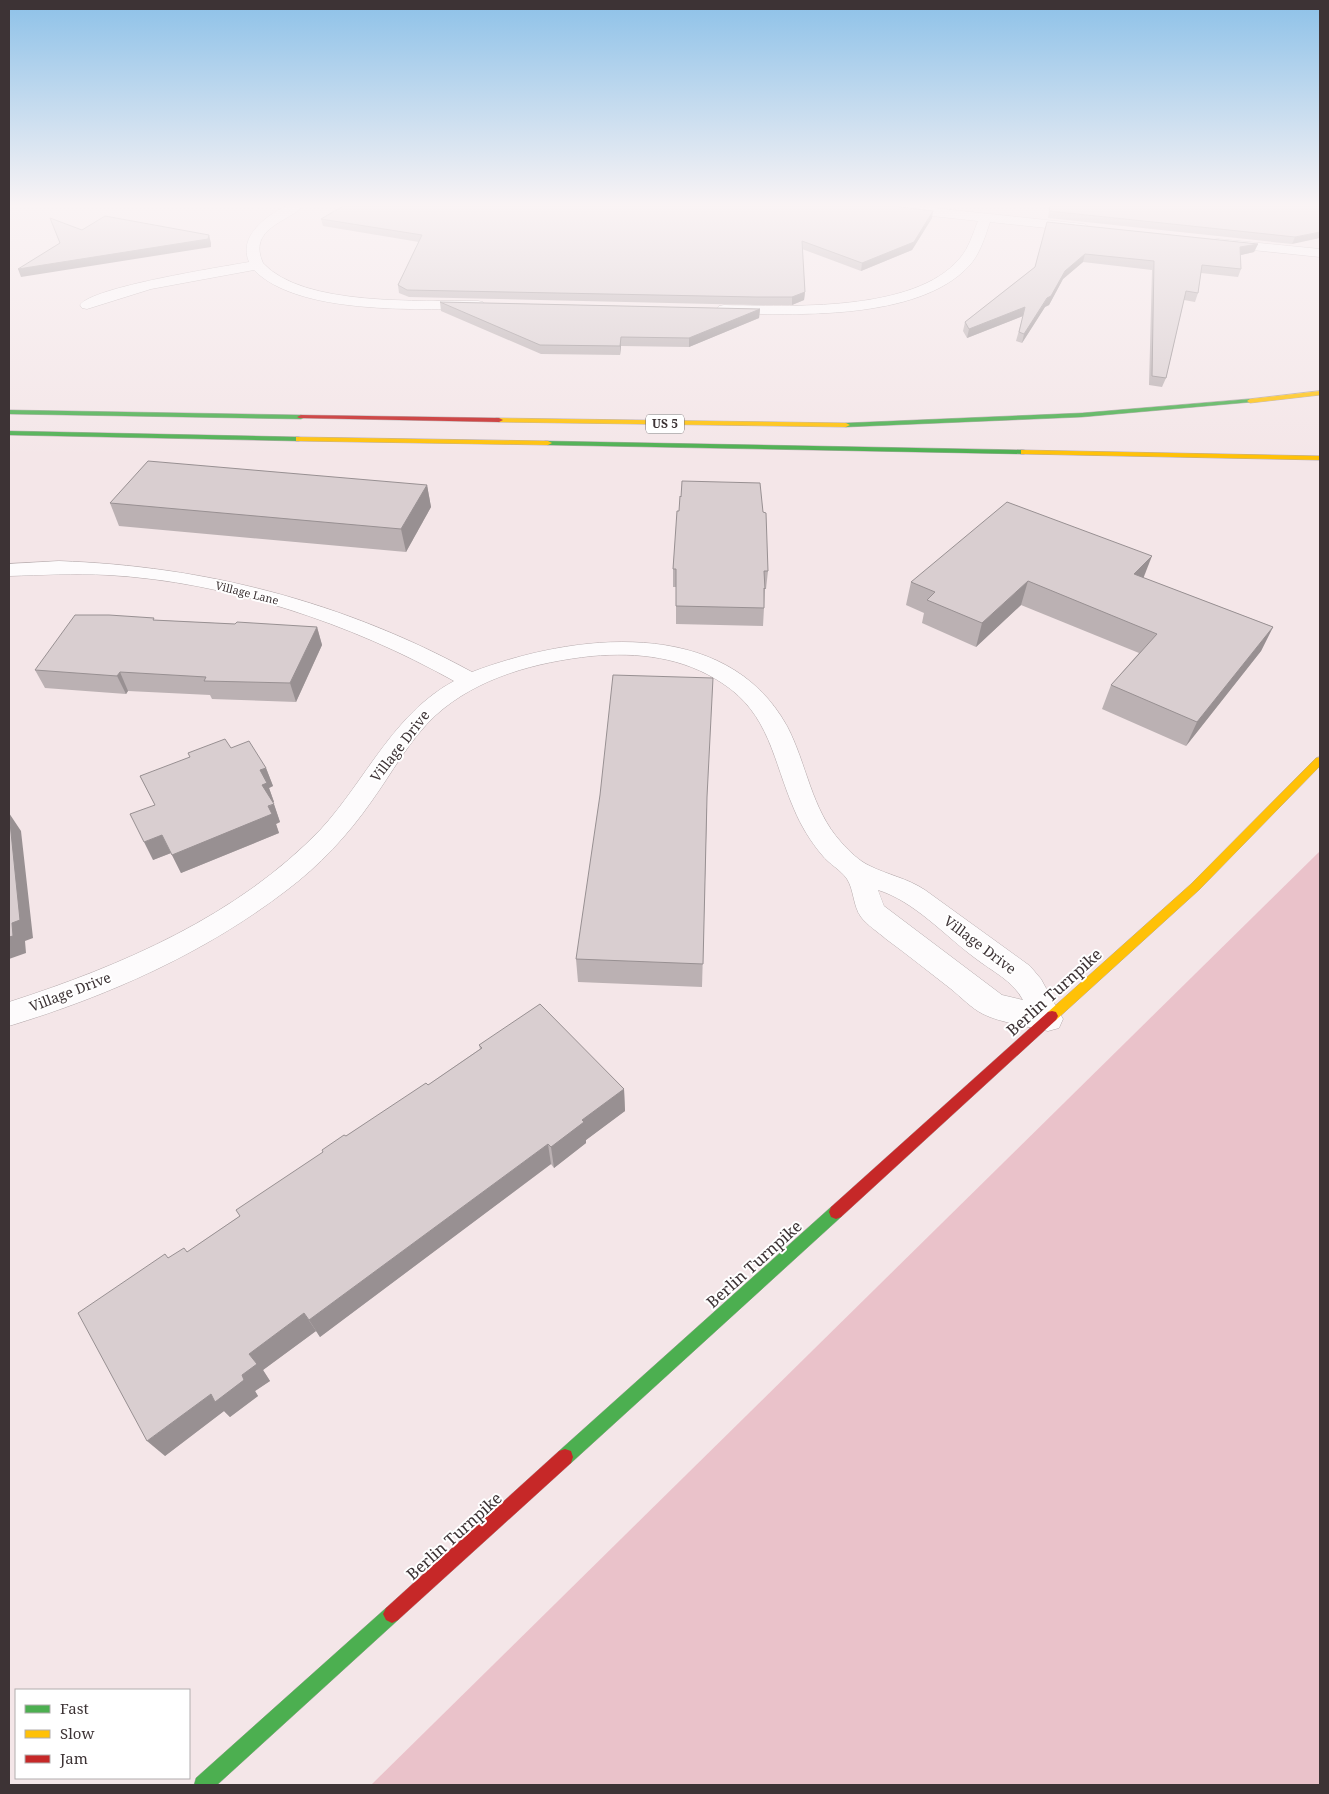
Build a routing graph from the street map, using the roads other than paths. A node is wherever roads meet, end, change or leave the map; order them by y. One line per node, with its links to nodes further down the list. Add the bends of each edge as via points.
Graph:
1 (131, 290): 4 (street)
2 (303, 290): 5 (street, via 344,300 376,303)
3 (922, 290): 6 (street, via 881,301 836,308)
4 (86, 305)
5 (495, 305)
6 (712, 309)
7 (1320, 393): 8 (main road, US 5, via 1112,414 844,425)
8 (9, 412)
9 (9, 433): 10 (main road, US 5)
10 (1320, 458)
11 (9, 570): 12 (street, Village Lane, via 119,570 235,590 354,626 399,644)
12 (471, 681): 14 (street, Village Drive, via 529,661 609,648 663,651 716,670 746,690 770,715 785,746 810,819 829,846); 15 (street, Village Drive, via 443,697 420,718 340,824 278,882 214,925 149,960 62,997)
13 (1320, 760): 16 (main road, Berlin Turnpike, via 1195,886)
14 (858, 873): 16 (street, Village Drive, via 903,888 1024,978); 16 (street, Village Drive, via 872,912 993,1005)
15 (9, 1014)
16 (1048, 1019): 17 (main road, Berlin Turnpike)
17 (203, 1785)

